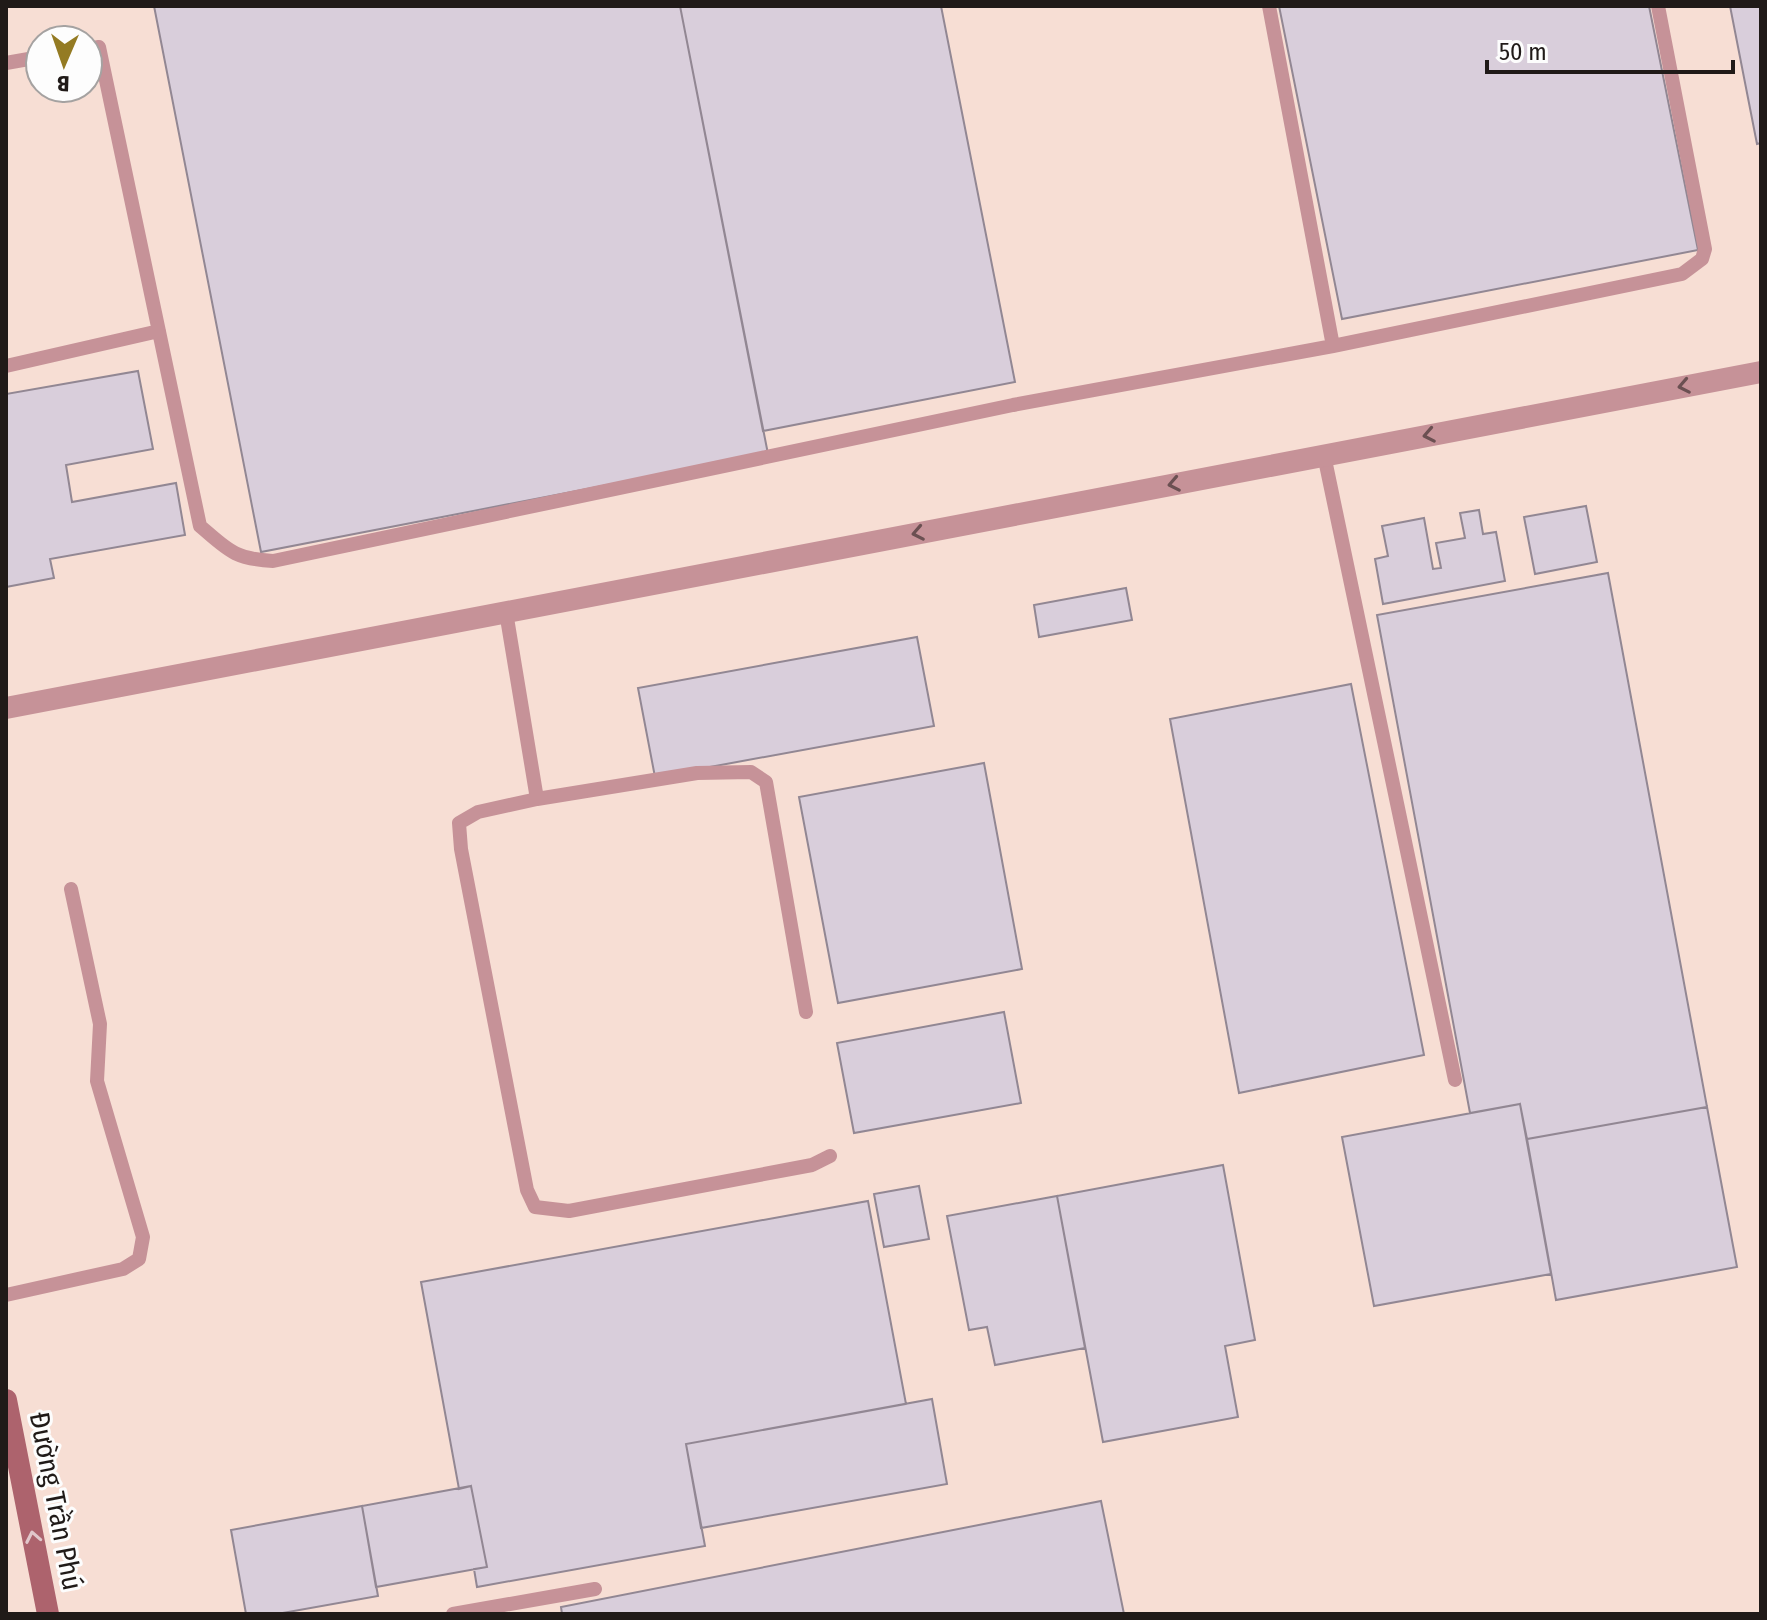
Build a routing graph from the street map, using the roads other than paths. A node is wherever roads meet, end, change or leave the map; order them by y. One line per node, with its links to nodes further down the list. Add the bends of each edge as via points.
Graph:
1 (1269, 6): 5 (lane)
2 (1658, 6): 5 (lane, via 1705,249 1702,259 1682,274)
3 (104, 71): 4 (lane)
4 (159, 331): 5 (lane, via 200,526 234,555 273,561 1013,405); 6 (lane)
5 (1333, 346)
6 (6, 366)
7 (1761, 372): 8 (street, one-way to 8)
8 (1324, 455): 9 (street, one-way to 9); 14 (lane)
9 (506, 612): 10 (street); 11 (lane)
10 (6, 708)
11 (537, 799): 13 (lane, via 697,773 751,772 766,782); 15 (lane, via 478,812 459,823 527,1190 535,1207 569,1211 812,1165)
12 (71, 889): 16 (lane, via 100,1024 97,1081 143,1237 139,1259 123,1269)
13 (806, 1012)
14 (1455, 1080)
15 (830, 1156)
16 (6, 1295)
17 (6, 1400): 19 (main road, Đường Trần Phú, one-way to 17)
18 (595, 1589): 20 (lane)
19 (48, 1614)
20 (453, 1614)

